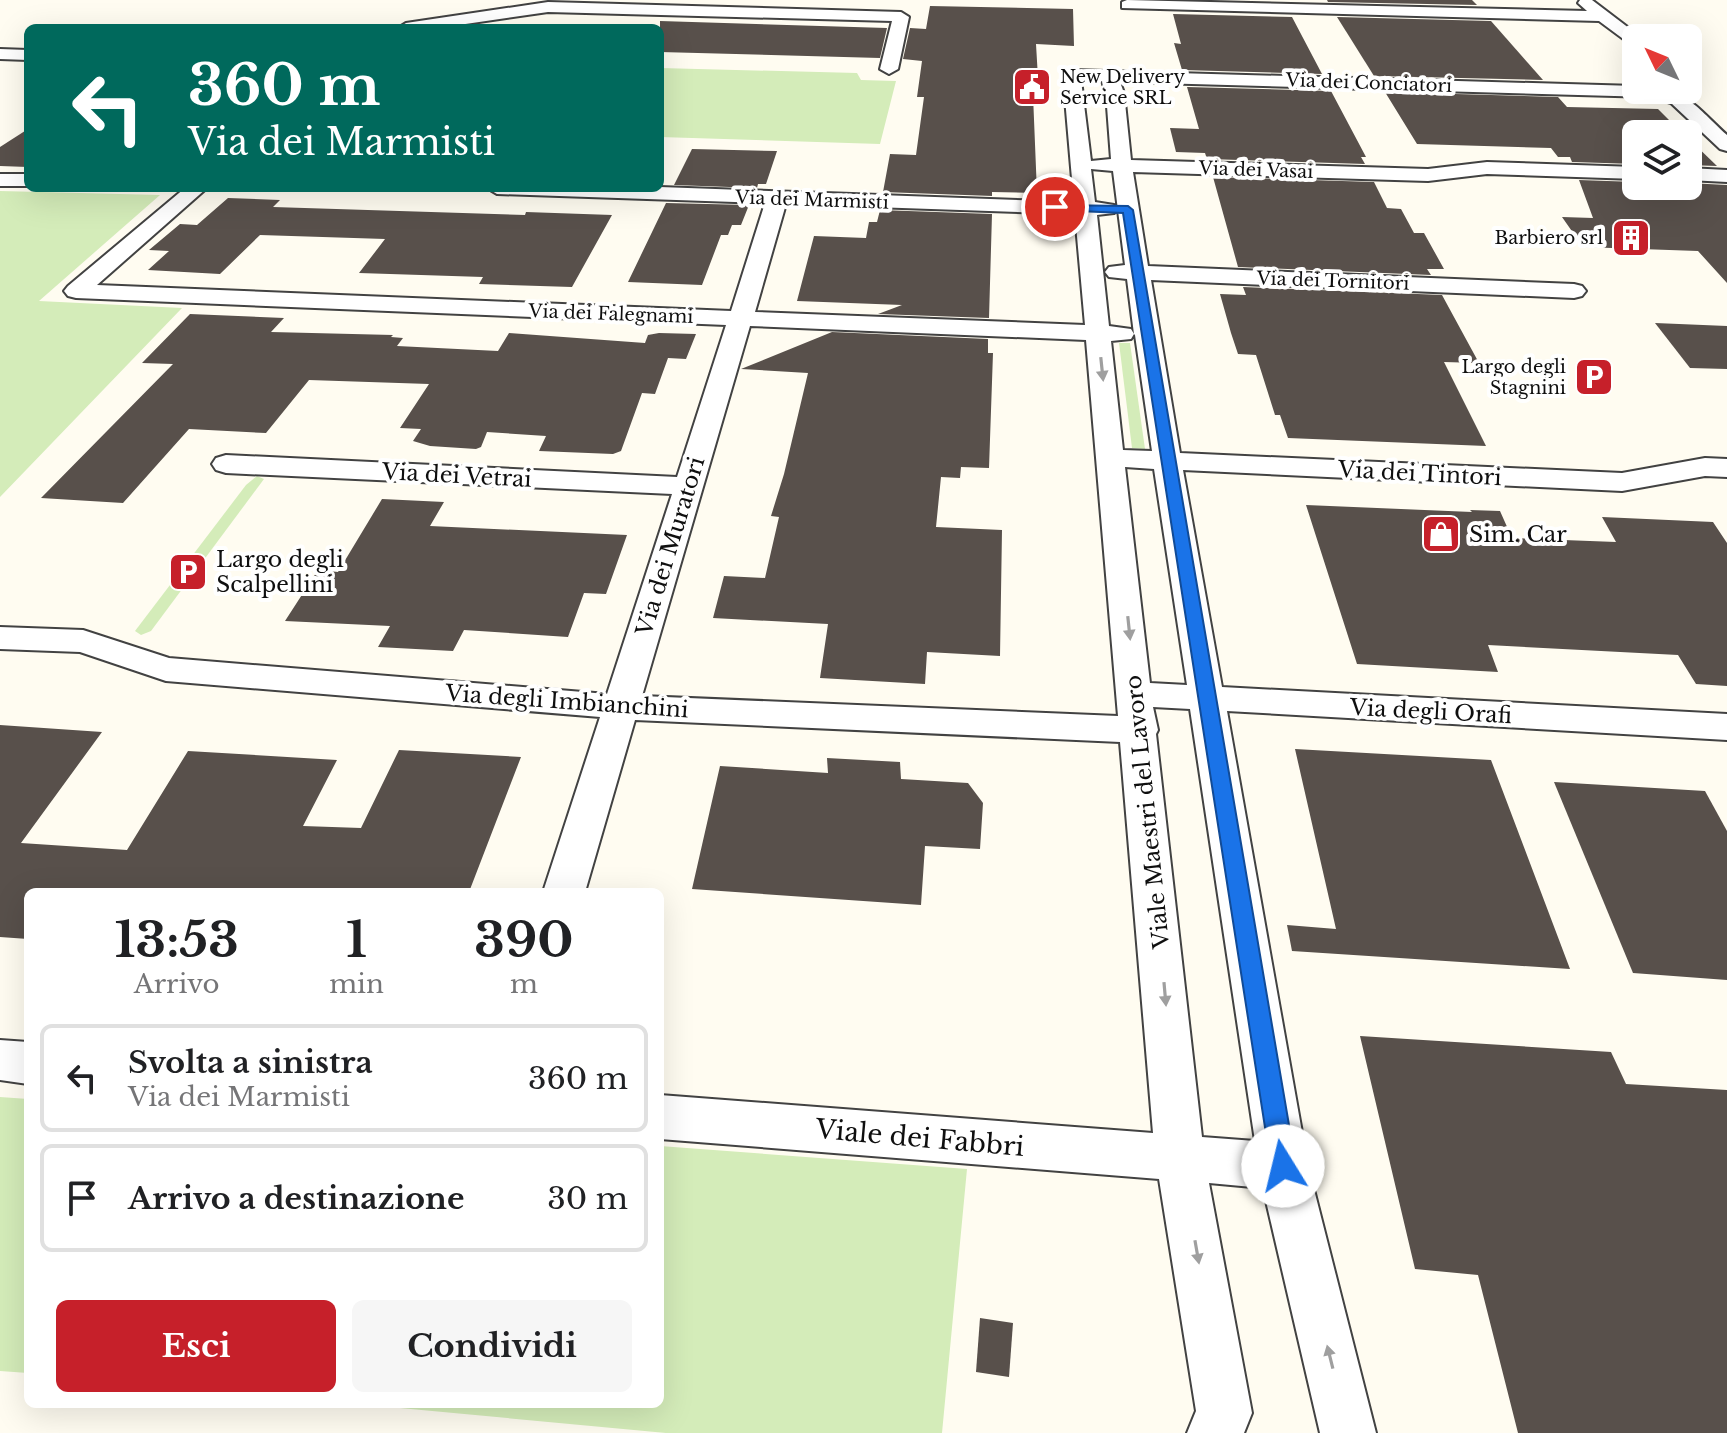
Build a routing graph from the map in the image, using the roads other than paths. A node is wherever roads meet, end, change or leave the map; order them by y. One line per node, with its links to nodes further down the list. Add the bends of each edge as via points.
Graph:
1 (1582, 0): 3 (street)
2 (1127, 5): 3 (street)
3 (1605, 16): 5 (street)
4 (433, 24): 8 (street, via 548,7 901,17)
5 (1622, 30)
6 (0, 54): 7 (street)
7 (24, 55)
8 (889, 69)
9 (1072, 75): 10 (street, Via dei Conciatori); 12 (street, Viale Maestri del Lavoro)
10 (1109, 76): 11 (street, Via dei Conciatori, via 1628,90 1677,99); 13 (street)
11 (1727, 145)
12 (1083, 164): 13 (street, Via dei Vasai); 22 (street, Viale Maestri del Lavoro)
13 (1122, 166): 14 (street, Via dei Vasai, via 1428,175 1487,168); 23 (street)
14 (1622, 173)
15 (1702, 175): 16 (street)
16 (1727, 176)
17 (0, 180): 18 (street)
18 (24, 180)
19 (192, 192): 27 (street, Via dei Falegnami, via 76,291)
20 (599, 192): 21 (street, Via dei Marmisti)
21 (777, 199): 22 (street, Via dei Marmisti); 27 (street, Via dei Muratori)
22 (1086, 208): 23 (street, Via dei Marmisti); 24 (street, Viale Maestri del Lavoro)
23 (1128, 210): 25 (street)
24 (1091, 272): 25 (street, Via dei Tornitori); 28 (street, Viale Maestri del Lavoro)
25 (1138, 273): 26 (street, Via dei Tornitori); 29 (street)
26 (1574, 291)
27 (740, 320): 28 (street, Via dei Falegnami); 34 (street, Via dei Muratori)
28 (1098, 333): 29 (street, Via dei Falegnami); 30 (street, Viale Maestri del Lavoro, one-way to 30)
29 (1147, 335): 31 (street)
30 (1112, 458): 31 (street, Via dei Tintori); 38 (street, Viale Maestri del Lavoro, one-way to 38)
31 (1169, 461): 33 (street, Via dei Tintori, via 1622,482); 36 (street)
32 (226, 464): 34 (street, Via dei Vetrai)
33 (1727, 468)
34 (689, 486): 37 (street, Via dei Muratori)
35 (0, 638): 37 (street, Via degli Imbianchini, via 83,641 166,669)
36 (1206, 697): 38 (street, Via degli Orafi); 39 (street, Via degli Orafi); 45 (street)
37 (621, 707): 38 (street, Via degli Imbianchini); 40 (street, Via dei Muratori)
38 (1138, 712): 44 (street, Viale Maestri del Lavoro, one-way to 44)
39 (1727, 727)
40 (565, 888)
41 (0, 1060): 42 (street)
42 (24, 1063)
43 (664, 1117): 44 (street, Viale dei Fabbri)
44 (1180, 1159): 45 (street, Viale dei Fabbri); 46 (street, Viale Maestri del Lavoro, one-way to 46)
45 (1283, 1166): 47 (street, one-way to 45)
46 (1220, 1423)
47 (1348, 1433)

